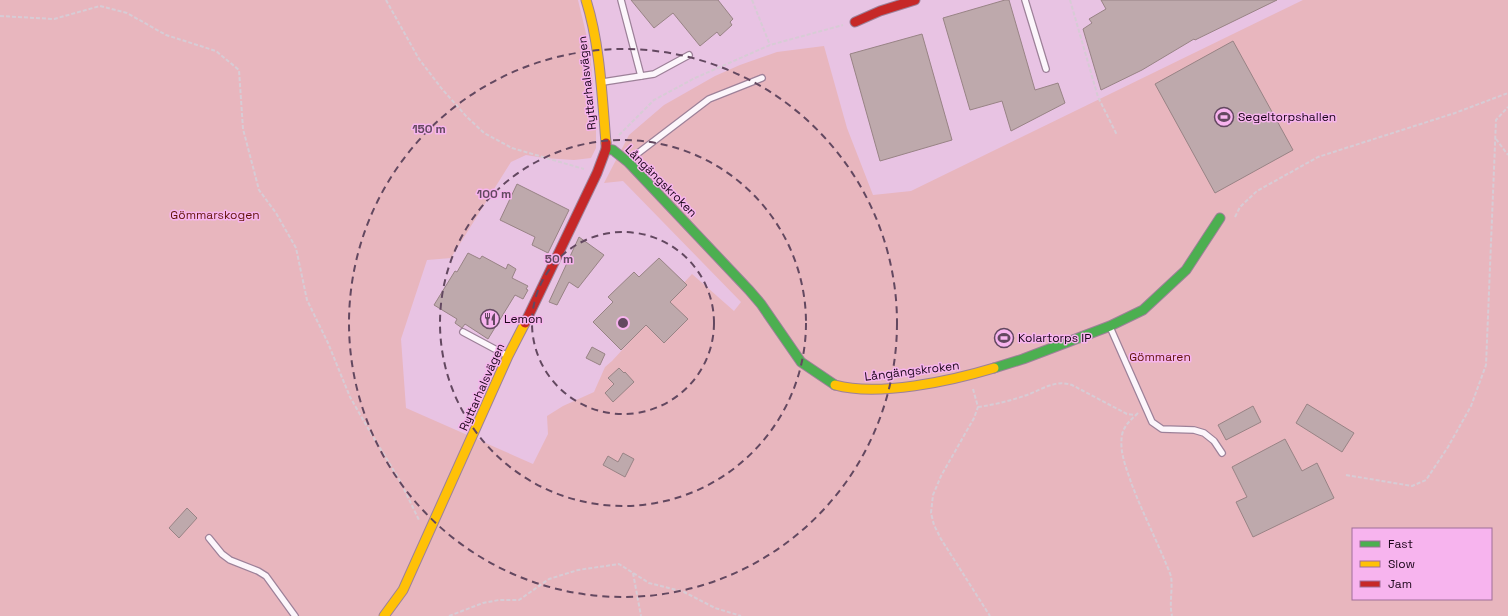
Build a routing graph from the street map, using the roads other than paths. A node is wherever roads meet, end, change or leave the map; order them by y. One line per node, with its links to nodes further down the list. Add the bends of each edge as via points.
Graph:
1 (586, 0): 10 (street, Ryttarhalsvägen)
2 (621, 0): 8 (lane)
3 (915, 0): 5 (street)
4 (1025, 0): 7 (lane)
5 (856, 22)
6 (689, 55): 8 (lane, via 654,74)
7 (1046, 68)
8 (642, 76): 10 (lane)
9 (762, 78): 12 (lane, via 710,99)
10 (601, 82): 11 (street, Ryttarhalsvägen)
11 (606, 149): 12 (street, Långängskroken, via 613,150); 16 (street, Ryttarhalsvägen, via 542,290)
12 (628, 162): 14 (street, Långängskroken, via 749,290 801,362 836,385 868,390 925,384 972,375 1024,359)
13 (1220, 218): 14 (street, Långängskroken, via 1186,270 1143,310)
14 (1110, 326): 17 (lane, via 1152,422 1162,429 1194,430 1204,433 1214,441)
15 (463, 332): 16 (lane)
16 (508, 356): 20 (street, Ryttarhalsvägen, via 404,590)
17 (1222, 453)
18 (209, 538): 19 (lane, via 230,560 266,576)
19 (295, 616)
20 (384, 616)

